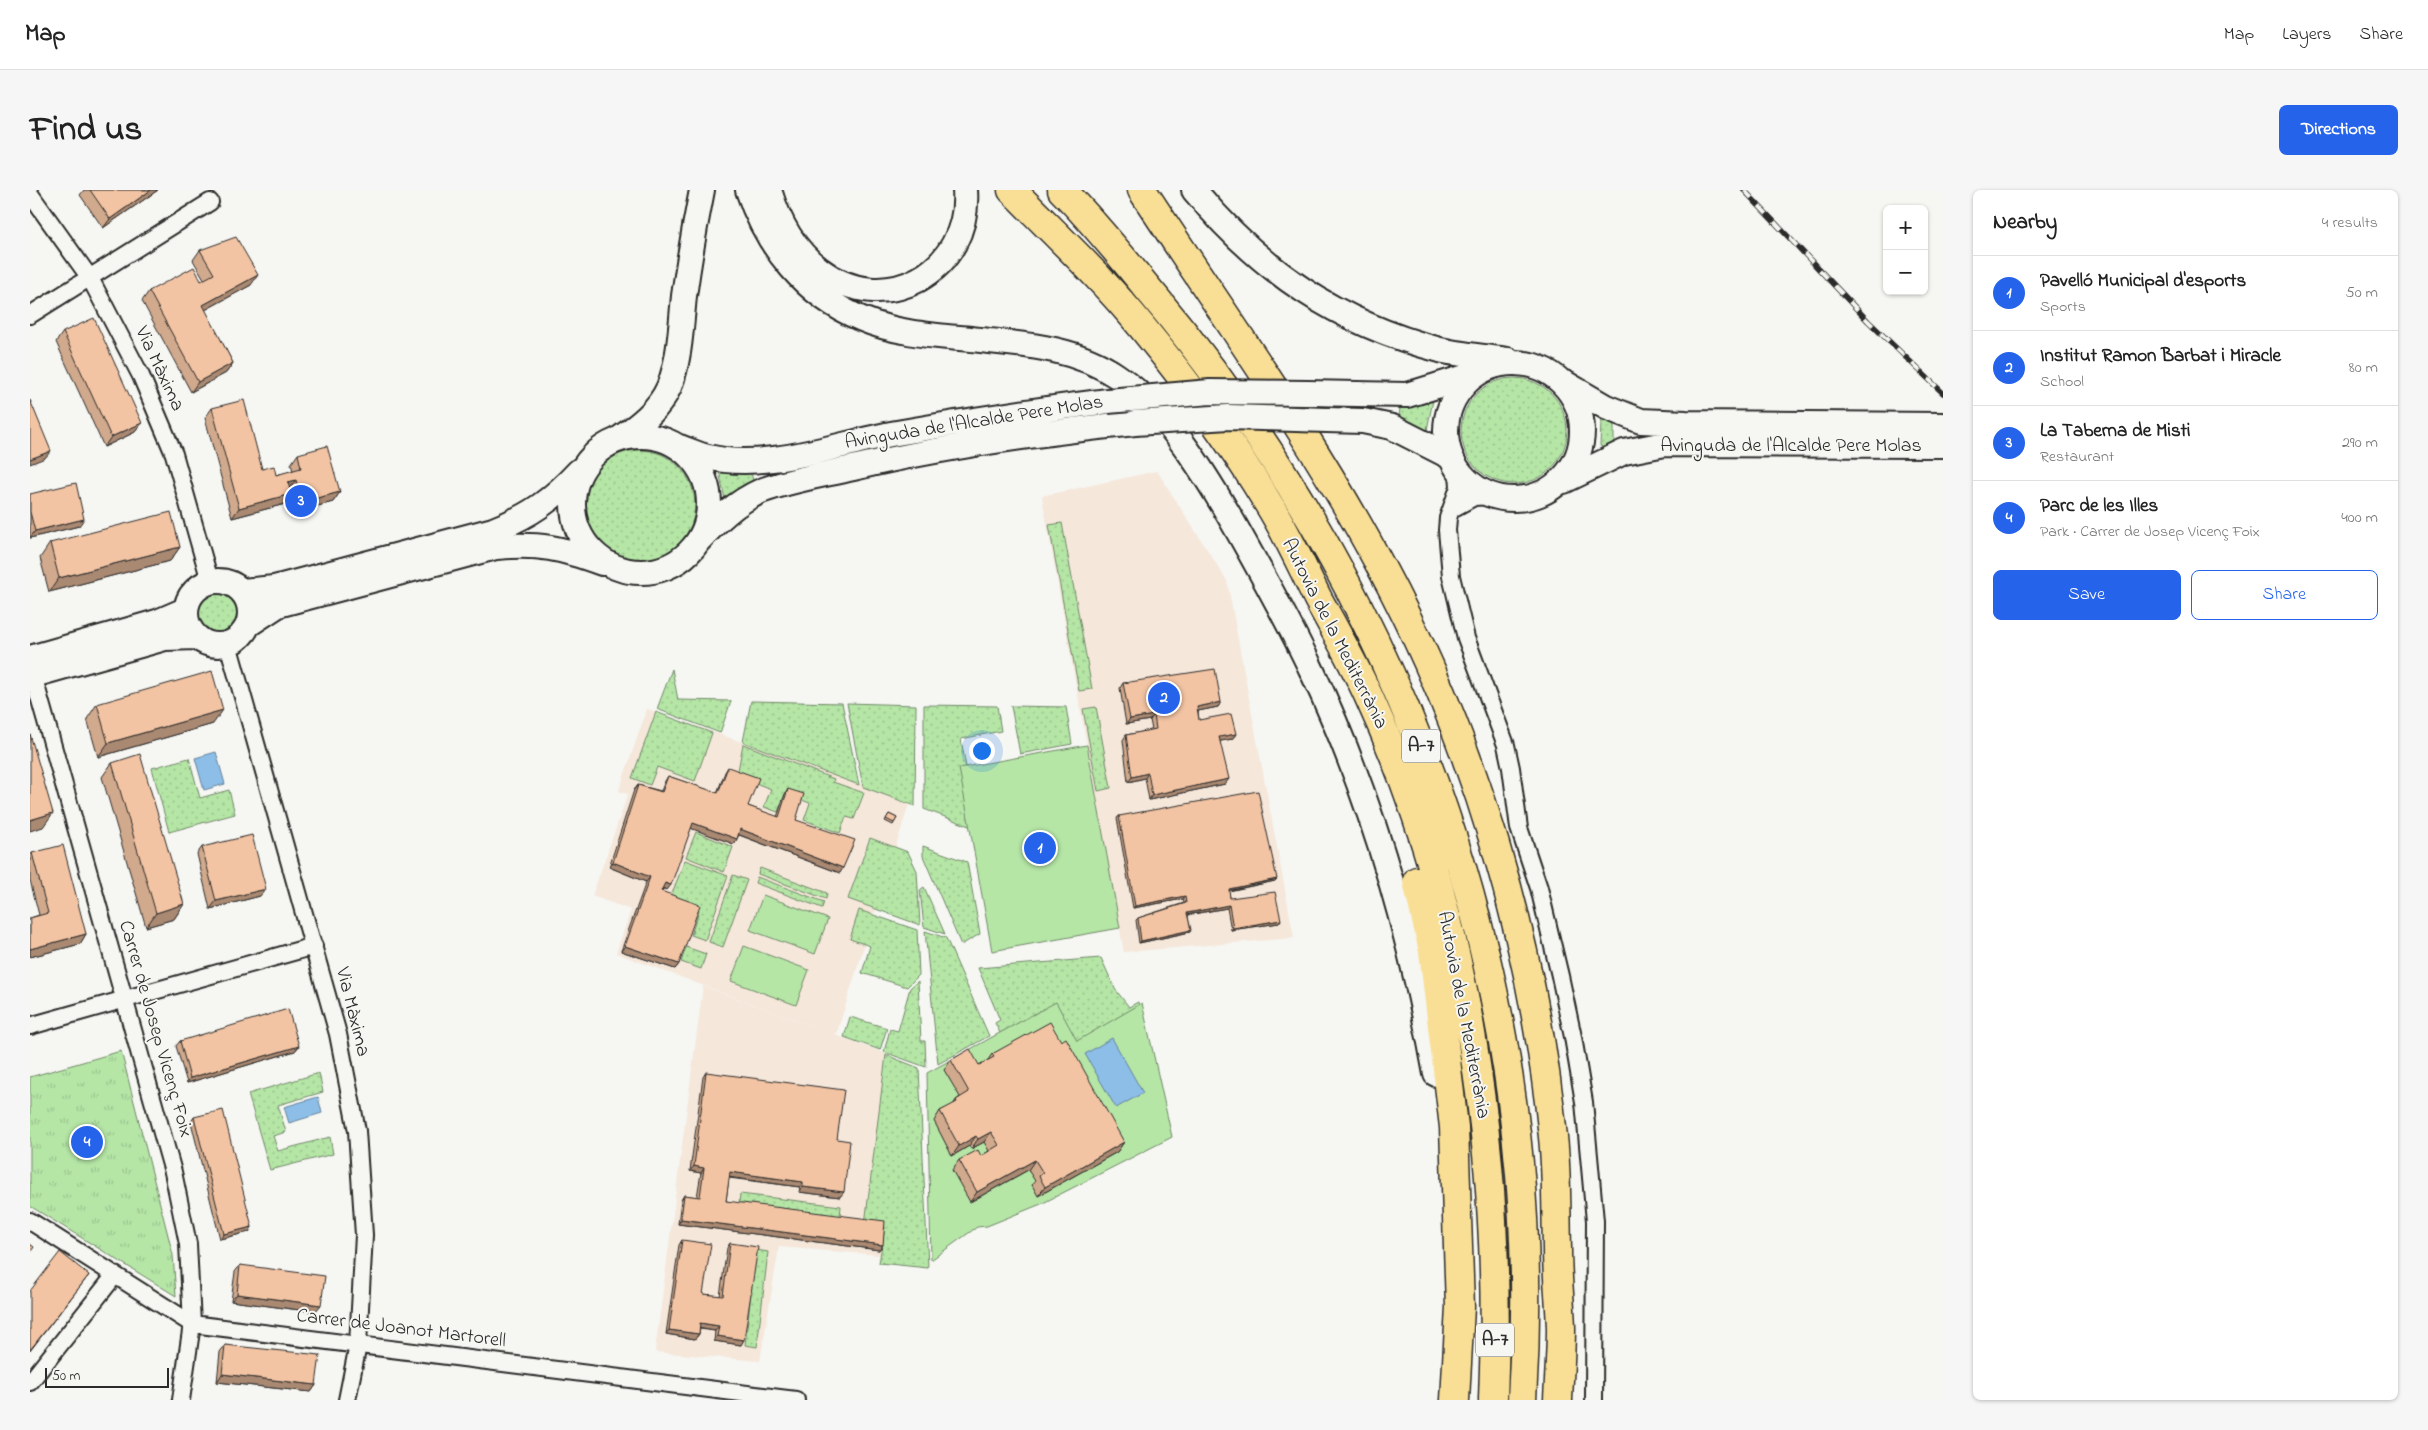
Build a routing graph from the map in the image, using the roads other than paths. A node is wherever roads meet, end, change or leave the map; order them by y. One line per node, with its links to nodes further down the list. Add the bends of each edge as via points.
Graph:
1 (702, 190): 17 (street, via 688,263 675,363 668,388 641,424)
2 (748, 190): 39 (street, via 762,224 786,262 808,285 840,307 861,319 888,327 920,334 1024,344 1098,365 1120,378 1153,409 1204,473 1313,672 1365,800 1416,975)
3 (769, 190): 4 (street, via 782,224 808,260 846,285 875,290 916,281 939,266 961,232)
4 (965, 190)
5 (1012, 190): 34 (highway, Autovia de la Mediterrània / A-7, via 1104,283 1142,327 1234,450 1269,505)
6 (1062, 190): 36 (highway, Autovia de la Mediterrània / A-7, via 1086,214 1212,369 1268,449 1332,554 1386,662 1410,719 1461,861)
7 (1142, 190): 41 (highway, via 1262,368 1355,518 1409,624 1456,733 1511,903 1536,1019 1554,1138)
8 (1194, 190): 13 (street, via 1223,224 1262,261 1333,309 1389,334 1442,350)
9 (30, 194): 11 (street, Via Màxima)
10 (210, 202): 11 (street)
11 (90, 278): 12 (street); 27 (street, Via Màxima, via 140,376 174,454)
12 (30, 315)
13 (1524, 363): 14 (street, via 1493,366); 15 (street, via 1538,366)
14 (1478, 372): 19 (street, Avinguda de l'Alcalde Pere Molas, bridge, via 1407,395 1210,392 1108,401 1022,412 764,459 737,461 708,457); 20 (street, via 1456,395 1449,410 1447,442)
15 (1561, 381): 16 (street, Avinguda de l'Alcalde Pere Molas, via 1606,407 1641,421); 22 (street, via 1573,396 1580,414 1582,433 1579,452)
16 (1935, 425)
17 (618, 439): 19 (street, via 646,436 660,438); 21 (street, via 599,450)
18 (1943, 445): 22 (street, Avinguda de l'Alcalde Pere Molas, via 1665,444 1624,452)
19 (679, 447): 25 (street, via 694,461 705,480 709,500 707,521)
20 (1455, 464): 23 (street, via 1473,486); 24 (street, via 1459,487); 25 (street, Avinguda de l'Alcalde Pere Molas, bridge, via 1392,427 1363,422 1228,417 1134,423 1028,434 896,458 790,482 760,492 732,508)
21 (584, 466): 26 (street, via 574,486 572,508 575,523 588,550); 28 (street, via 560,491 520,520 493,530 274,588)
22 (1558, 484): 23 (street, via 1533,497 1506,499)
23 (1492, 496): 24 (street, via 1474,497)
24 (1452, 509): 53 (street, via 1446,538 1451,576 1466,638 1506,745 1519,828 1539,888 1560,976 1584,1102 1595,1221)
25 (699, 540): 26 (street, via 685,558 667,568 646,573 625,572)
26 (606, 564): 30 (street, via 551,547 527,544 496,547 278,606)
27 (210, 581): 28 (street, via 227,582); 29 (street, via 193,592)
28 (242, 591): 30 (street, via 250,606)
29 (185, 610): 31 (street, via 186,620); 33 (street)
30 (248, 624): 32 (street, via 244,632)
31 (196, 637): 32 (street, via 211,645); 33 (street, via 165,638)
32 (228, 644): 35 (street, Via Màxima)
33 (31, 670): 37 (street, Carrer de Josep Vicenç Foix)
34 (1368, 694): 39 (highway, via 1372,730 1410,855 1433,951 1454,1128); 50 (highway, Autovia de la Mediterrània / A-7, via 1398,768 1430,864 1447,924 1473,1044 1485,1126 1494,1228)
35 (314, 946): 37 (street); 44 (street, Via Màxima, via 338,1034 357,1131 364,1234)
36 (1490, 971): 41 (highway, via 1508,1001); 51 (highway, Autovia de la Mediterrània / A-7, via 1507,1070 1521,1193 1525,1317)
37 (124, 1000): 38 (street); 43 (street, Carrer de Josep Vicenç Foix, via 173,1172 188,1244)
38 (30, 1026)
39 (1454, 1182): 49 (highway, via 1460,1307)
40 (30, 1221): 42 (street, Carrer de Joanot Martorell)
41 (1557, 1253): 52 (highway, via 1561,1331)
42 (115, 1275): 43 (street, Carrer de Joanot Martorell); 45 (street)
43 (192, 1324): 44 (street, Carrer de Joanot Martorell); 46 (street, Carrer de Josep Vicenç Foix)
44 (358, 1345): 47 (street, Via Màxima); 48 (street, Carrer de Joanot Martorell)
45 (30, 1382)
46 (181, 1400)
47 (347, 1400)
48 (796, 1400)
49 (1456, 1400)
50 (1493, 1400)
51 (1522, 1400)
52 (1558, 1400)
53 (1594, 1400)

